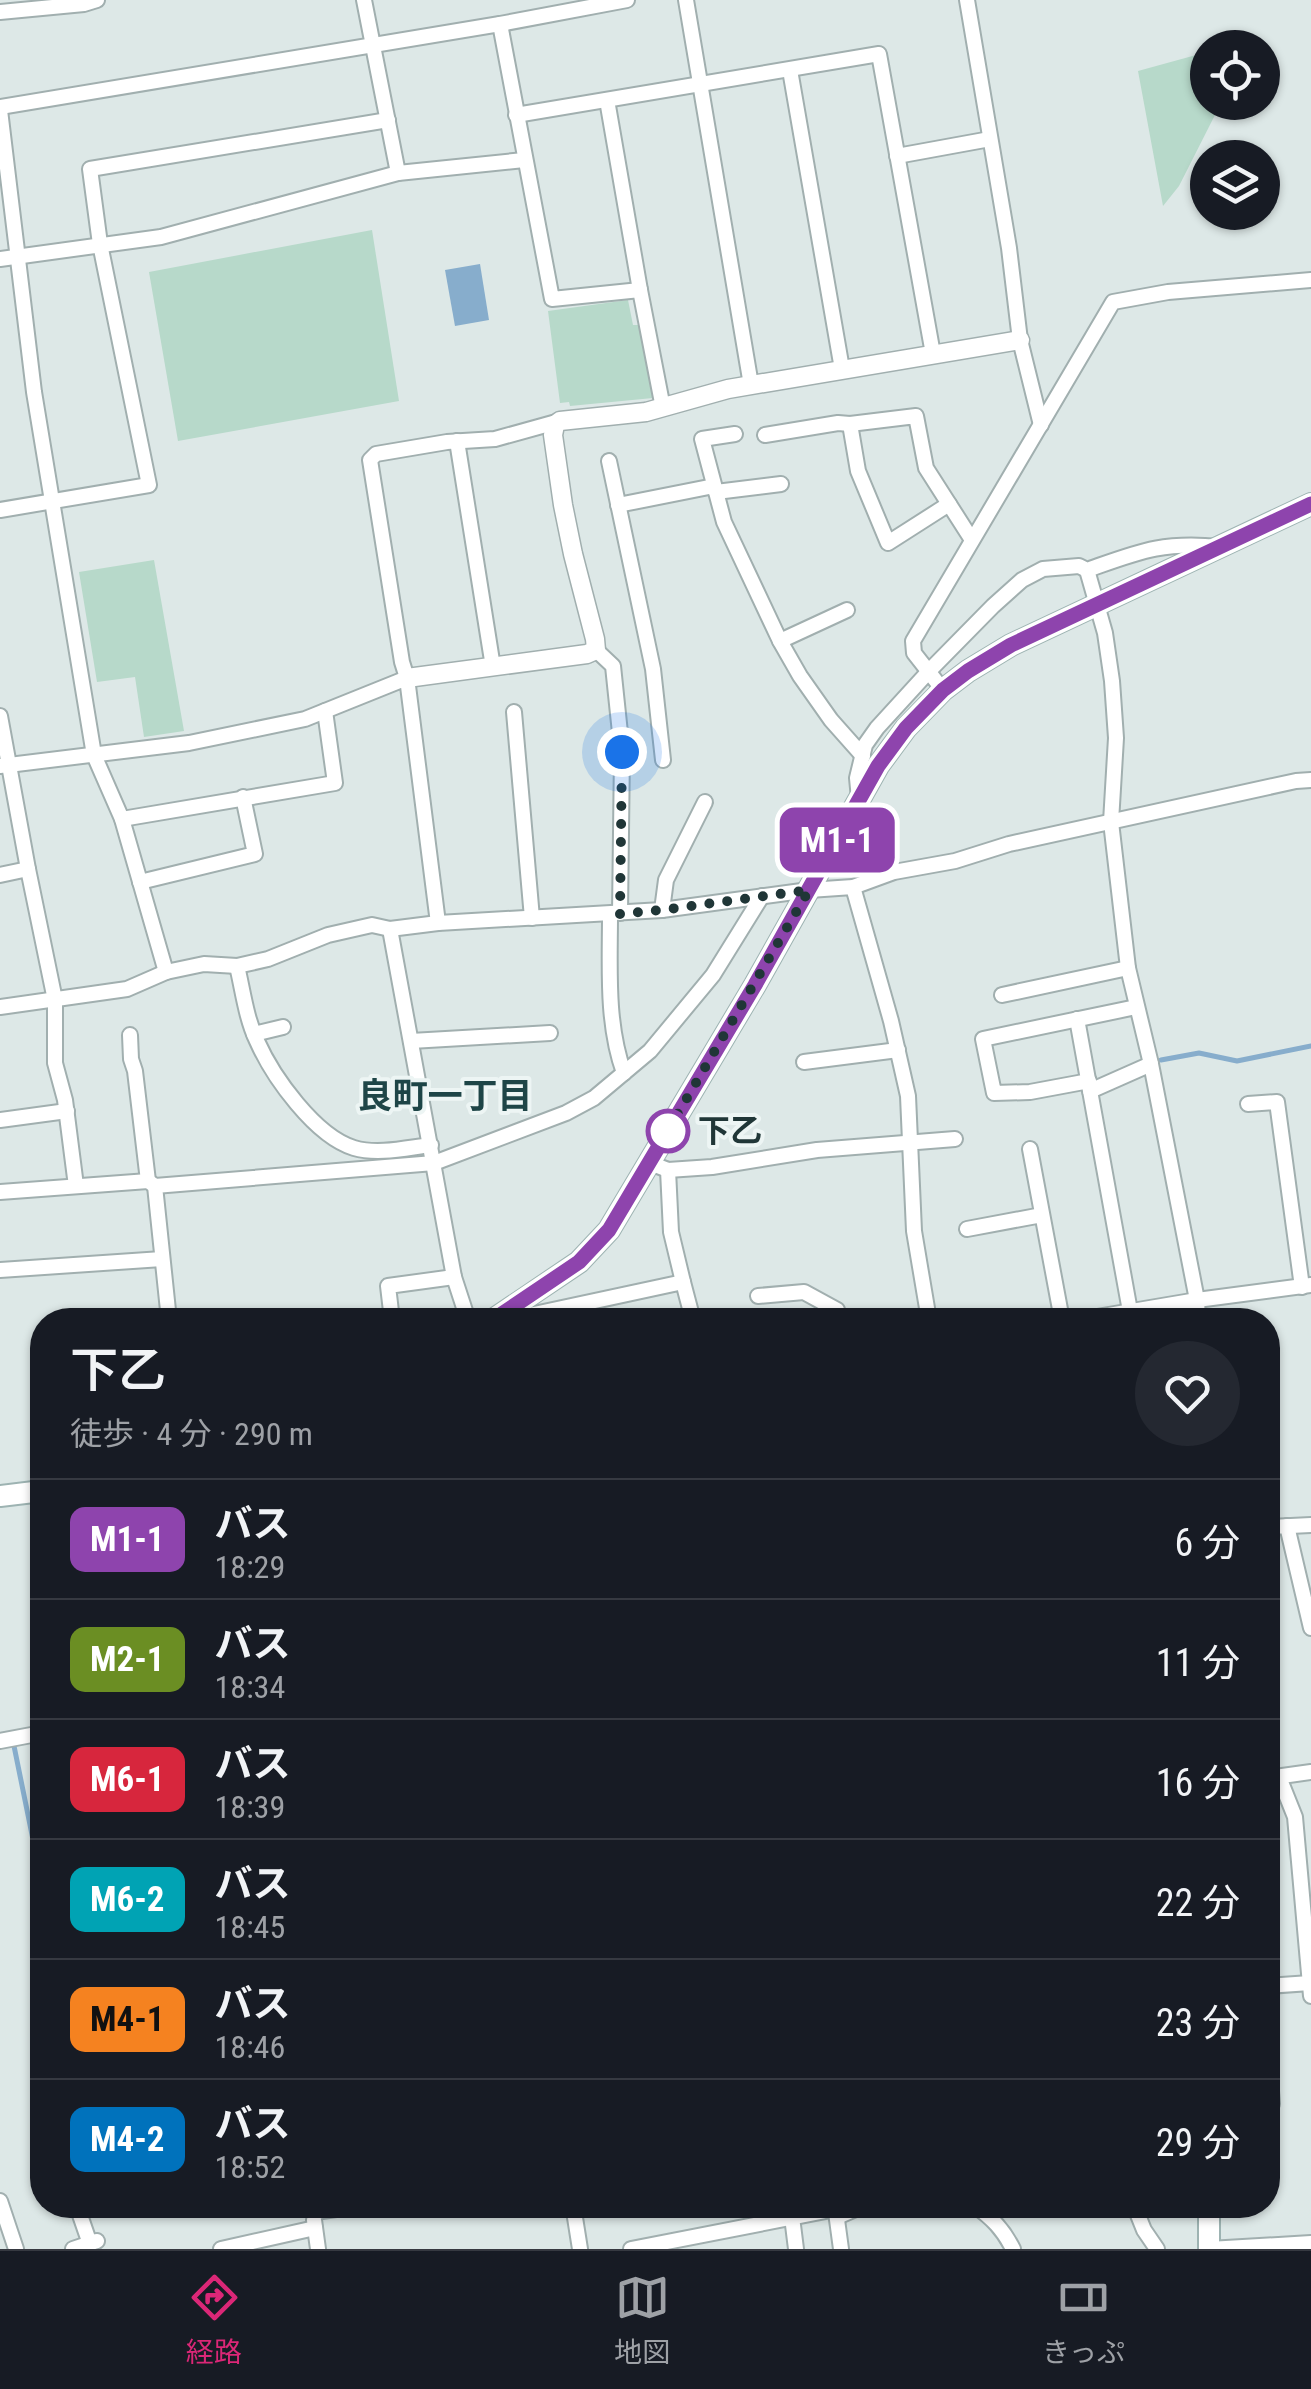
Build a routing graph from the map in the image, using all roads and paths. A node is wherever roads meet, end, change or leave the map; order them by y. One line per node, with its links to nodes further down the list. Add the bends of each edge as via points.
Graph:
1 (98, 0): 6 (street)
2 (364, 0): 8 (street)
3 (627, 0): 7 (street)
4 (686, 0): 10 (street)
5 (968, 0): 15 (street)
6 (0, 12)
7 (500, 24): 8 (street); 13 (street)
8 (373, 43): 12 (street); 14 (street)
9 (790, 70): 10 (street); 16 (street, via 879,54); 27 (street)
10 (701, 84): 11 (street); 28 (street)
11 (608, 100): 13 (street); 24 (street)
12 (0, 108): 19 (street)
13 (516, 115): 17 (street)
14 (388, 120): 18 (street); 20 (street, via 90,169)
15 (990, 139): 16 (street); 25 (street)
16 (898, 156): 26 (street)
17 (524, 160): 18 (street); 24 (street, via 552,299)
18 (398, 174): 20 (street, via 161,238)
19 (4, 182): 21 (street)
20 (100, 244): 21 (street); 39 (street, via 149,485)
21 (16, 256): 22 (street); 39 (street)
22 (0, 259)
23 (1311, 280): 32 (street, via 1112,302)
24 (640, 290): 29 (street)
25 (1020, 340): 26 (street); 32 (street)
26 (933, 354): 27 (street)
27 (842, 369): 28 (street)
28 (751, 385): 29 (street)
29 (663, 408): 30 (street)
30 (560, 421): 35 (street, via 495,439); 50 (street, via 553,435 563,506)
31 (850, 424): 34 (street); 40 (street, via 916,416 926,468); 40 (street, via 858,471 888,543)
32 (1041, 425): 44 (street)
33 (735, 434): 38 (street, via 702,440)
34 (765, 436)
35 (457, 441): 51 (street); 53 (street, via 370,460)
36 (609, 461): 42 (street)
37 (781, 484): 38 (street)
38 (715, 489): 42 (street); 49 (street)
39 (54, 501): 43 (street); 58 (street)
40 (949, 504): 44 (street)
41 (1311, 504): 45 (main road)
42 (618, 505): 60 (street, via 653,670)
43 (0, 510)
44 (972, 540): 52 (street, via 913,641 914,653)
45 (1219, 547): 46 (street, via 1166,546); 47 (main road)
46 (1087, 570): 47 (street); 52 (street, via 1058,566 1022,580)
47 (1098, 604): 54 (main road, via 1011,645); 67 (street, via 1116,738)
48 (847, 610): 49 (street)
49 (780, 641): 59 (street)
50 (596, 650): 51 (street); 75 (street, via 613,666 620,735)
51 (493, 667): 53 (street)
52 (930, 670): 54 (street); 59 (street, via 877,728)
53 (407, 678): 55 (street); 77 (street)
54 (943, 690): 64 (main road, via 906,728)
55 (325, 711): 58 (street, via 189,743); 63 (street, via 335,783)
56 (514, 712): 76 (street)
57 (0, 716): 61 (street)
58 (94, 755): 61 (street); 66 (street)
59 (862, 756): 64 (street)
60 (663, 760)
61 (4, 766): 68 (street)
62 (1311, 780): 67 (street)
63 (242, 797): 66 (street); 70 (street, via 255,854)
64 (859, 800): 72 (main road)
65 (704, 802): 74 (street, via 666,880)
66 (122, 818): 70 (street)
67 (1111, 822): 71 (street); 80 (street)
68 (28, 869): 69 (street); 83 (street)
69 (0, 875)
70 (140, 882): 81 (street)
71 (853, 887): 72 (street); 92 (street)
72 (809, 890): 73 (street); 105 (main road)
73 (762, 896): 74 (street); 95 (street, via 714,975)
74 (662, 910): 75 (street)
75 (615, 914): 76 (street); 95 (street, via 610,979 614,1047)
76 (532, 918): 77 (street)
77 (438, 923): 78 (street)
78 (390, 929): 79 (street, via 372,925 328,935); 91 (street)
79 (238, 966): 81 (street); 90 (street)
80 (1128, 968): 82 (street); 85 (street)
81 (166, 972): 83 (street, via 127,989)
82 (1002, 996)
83 (56, 1000): 84 (street); 98 (street, via 56,1064)
84 (0, 1008)
85 (1136, 1008): 86 (street); 94 (street)
86 (1077, 1019): 96 (street); 96 (street, via 983,1039 994,1093)
87 (282, 1027): 90 (street)
88 (550, 1033): 91 (street)
89 (130, 1034): 106 (street)
90 (254, 1034): 102 (street, via 296,1101 338,1142 370,1151)
91 (411, 1040): 102 (street)
92 (898, 1050): 93 (street); 101 (street)
93 (804, 1062)
94 (1150, 1064): 96 (street); 117 (street)
95 (624, 1074): 104 (street, via 566,1112)
96 (1089, 1086): 129 (street)
97 (1248, 1104): 115 (street, via 1277,1102)
98 (67, 1111): 99 (street); 107 (street)
99 (0, 1120)
100 (955, 1139): 101 (street)
101 (911, 1142): 105 (street, via 712,1167); 127 (street, via 914,1231)
102 (431, 1144): 104 (street)
103 (1030, 1149): 109 (street)
104 (434, 1162): 106 (street); 113 (street)
105 (658, 1166): 114 (street); 122 (main road, via 579,1262)
106 (151, 1184): 107 (street); 111 (street)
107 (76, 1186): 108 (street)
108 (0, 1192)
109 (1042, 1215): 110 (street); 128 (street)
110 (967, 1230)
111 (162, 1259): 112 (street); 119 (street)
112 (0, 1270)
113 (454, 1276): 120 (street, via 388,1286); 121 (street)
114 (682, 1282): 118 (street); 125 (street)
115 (1307, 1286): 117 (street)
116 (758, 1296): 126 (street, via 804,1292)
117 (1197, 1300): 130 (street); 131 (street)
118 (586, 1303): 123 (street); 124 (street)
119 (168, 1308)
120 (391, 1308)
121 (464, 1308)
122 (511, 1308)
123 (562, 1308)
124 (587, 1308)
125 (690, 1308)
126 (832, 1308)
127 (927, 1308)
128 (1060, 1308)
129 (1129, 1308)
130 (1152, 1308)
131 (1197, 1308)
132 (30, 1492): 133 (main road)
133 (0, 1496)
134 (1311, 1525): 136 (street)
135 (1280, 1526): 136 (street)
136 (1286, 1526): 137 (street)
137 (1311, 1628)
138 (30, 1736): 139 (street)
139 (0, 1742)
140 (1311, 1772): 141 (street)
141 (1280, 1774)
142 (1280, 1781): 143 (street)
143 (1304, 1842): 144 (street)
144 (1310, 1982): 145 (street); 146 (street)
145 (1280, 1985)
146 (1311, 1996)
147 (1, 2207): 160 (street)
148 (82, 2218): 161 (street, via 94,2242)
149 (307, 2218): 159 (street)
150 (315, 2218): 162 (street)
151 (575, 2218): 163 (street)
152 (787, 2218): 164 (street)
153 (792, 2218): 165 (street)
154 (837, 2218): 166 (street)
155 (993, 2218): 167 (street)
156 (1139, 2218): 168 (street)
157 (1209, 2218): 169 (main road)
158 (1311, 2243): 169 (street)
159 (230, 2248)
160 (16, 2249)
161 (73, 2249)
162 (318, 2249)
163 (580, 2249)
164 (631, 2249)
165 (796, 2249)
166 (841, 2249)
167 (1013, 2249)
168 (1157, 2249)
169 (1209, 2249)

